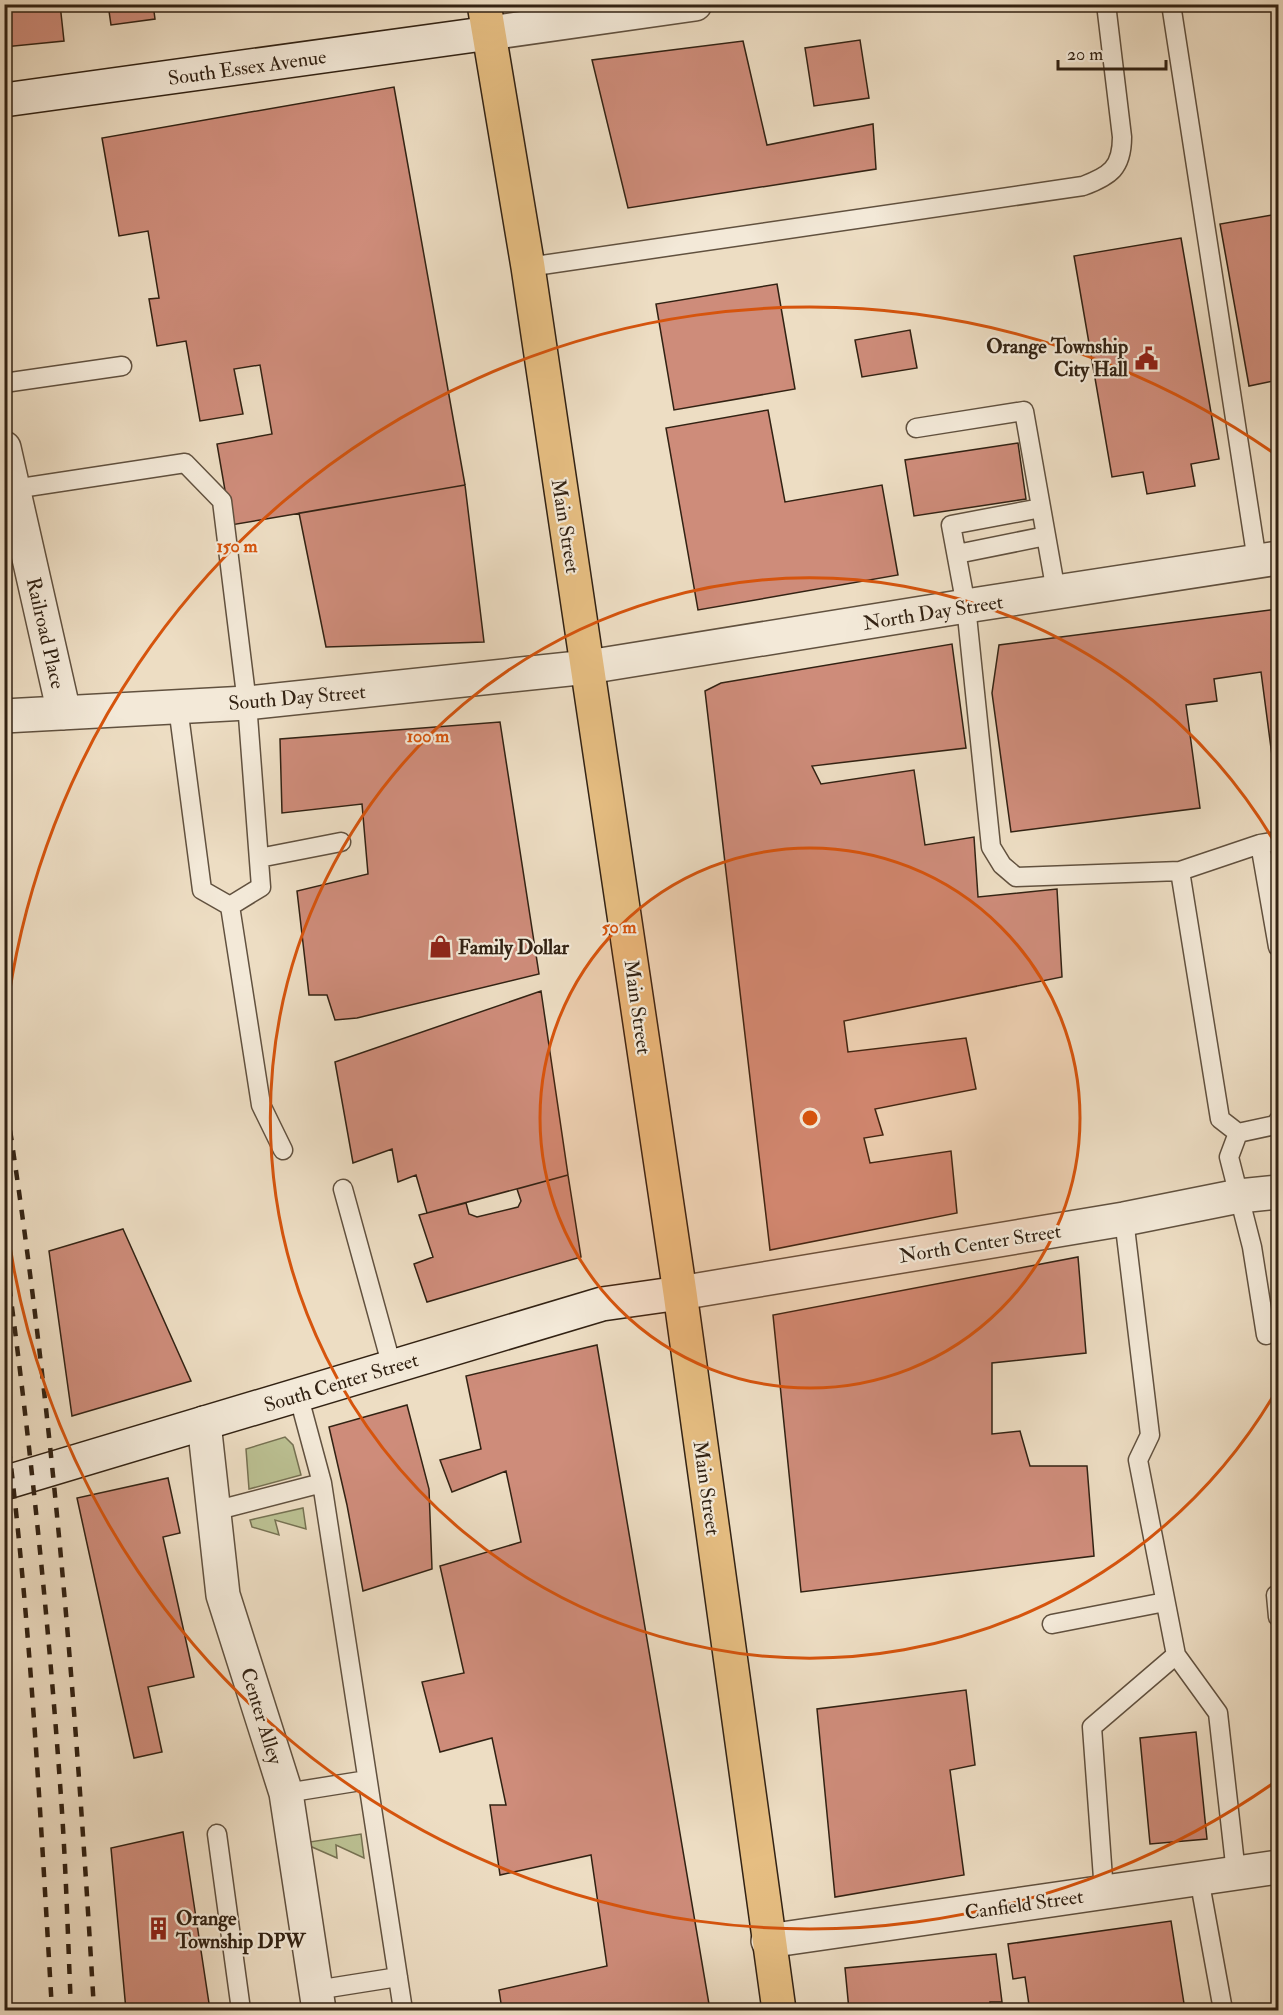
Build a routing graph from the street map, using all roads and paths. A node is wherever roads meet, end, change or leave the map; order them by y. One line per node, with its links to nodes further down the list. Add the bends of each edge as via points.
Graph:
1 (695, 4): 4 (street, South Essex Avenue)
2 (1106, 4): 6 (lane, via 1122,144 1118,165 1104,178 1083,186)
3 (1171, 4): 15 (lane)
4 (487, 19): 5 (street, South Essex Avenue); 6 (main road, Main Street)
5 (4, 100)
6 (528, 267): 18 (main road, Main Street)
7 (122, 366): 8 (lane)
8 (4, 383)
9 (916, 428): 12 (lane, via 1024,411)
10 (4, 448): 11 (street, Railroad Place)
11 (14, 489): 19 (lane, via 185,463 222,501); 21 (street, Railroad Place)
12 (1041, 508): 13 (lane); 14 (lane, via 951,525)
13 (1046, 536): 14 (lane); 16 (lane)
14 (957, 554): 17 (lane)
15 (1268, 560): 16 (street, North Day Street)
16 (1056, 592): 17 (street, North Day Street)
17 (966, 606): 18 (street, North Day Street); 27 (lane, via 991,847 1002,865 1016,877)
18 (588, 668): 19 (street, South Day Street); 37 (main road, Main Street)
19 (247, 703): 20 (street, South Day Street); 26 (lane)
20 (178, 706): 21 (street, South Day Street); 28 (lane, via 202,890)
21 (64, 714): 22 (street, South Day Street)
22 (4, 716)
23 (1278, 841): 25 (lane)
24 (341, 842): 26 (lane)
25 (1260, 844): 27 (lane); 29 (lane)
26 (259, 858): 28 (lane, via 261,887)
27 (1180, 871): 31 (lane, via 1220,1119)
28 (230, 906): 32 (lane, via 261,1105)
29 (1278, 947)
30 (1278, 1121): 31 (lane)
31 (1238, 1133): 35 (lane, via 1229,1157)
32 (283, 1150)
33 (343, 1189): 39 (lane)
34 (1278, 1192): 35 (street, North Center Street)
35 (1239, 1196): 36 (street, North Center Street); 38 (lane, via 1252,1247)
36 (1124, 1220): 37 (street, North Center Street); 46 (lane, via 1150,1435 1138,1460)
37 (680, 1293): 39 (street, South Center Street, via 602,1304); 57 (main road, Main Street)
38 (1266, 1335)
39 (392, 1367): 40 (street, South Center Street)
40 (298, 1394): 41 (street, South Center Street); 43 (lane)
41 (204, 1423): 42 (street, South Center Street); 44 (street, Center Alley)
42 (4, 1483)
43 (322, 1483): 44 (lane); 50 (lane)
44 (214, 1510): 51 (street, Center Alley, via 223,1595)
45 (1276, 1595): 47 (lane)
46 (1165, 1602): 48 (lane); 49 (lane)
47 (1278, 1617)
48 (1052, 1624)
49 (1176, 1655): 54 (lane, via 1218,1713); 56 (lane, via 1092,1727)
50 (367, 1780): 51 (lane); 58 (lane)
51 (286, 1793): 59 (street, Center Alley)
52 (217, 1834): 60 (lane)
53 (1278, 1867): 54 (street, Canfield Street)
54 (1236, 1873): 55 (street, Canfield Street)
55 (1199, 1878): 56 (street, Canfield Street); 63 (lane)
56 (1104, 1892): 57 (street, Canfield Street)
57 (768, 1941): 62 (main road, Main Street)
58 (398, 1977): 59 (lane); 61 (lane)
59 (317, 2000)
60 (241, 2010)
61 (403, 2010)
62 (779, 2010)
63 (1223, 2010)

